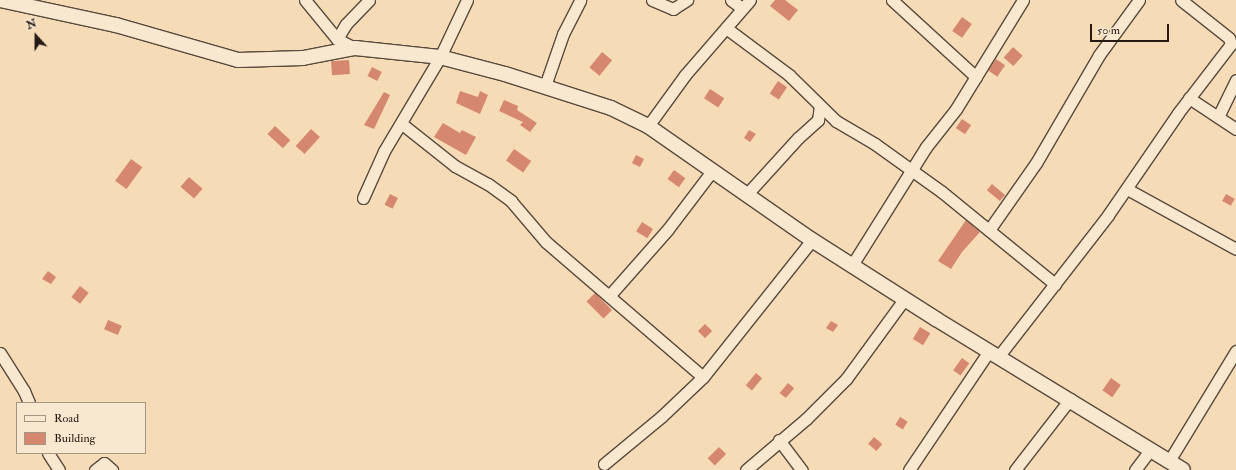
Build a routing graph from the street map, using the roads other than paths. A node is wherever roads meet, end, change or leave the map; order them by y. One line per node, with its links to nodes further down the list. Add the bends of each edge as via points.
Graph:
1 (0, 0): 16 (street, via 116,25 238,60 303,58)
2 (305, 0): 15 (street)
3 (369, 0): 15 (street, via 346,24)
4 (467, 0): 17 (street)
5 (579, 0): 20 (street, via 563,34)
6 (652, 0): 7 (street, via 673,9)
7 (687, 0)
8 (731, 0): 13 (street)
9 (892, 0): 18 (street)
10 (1023, 0): 18 (street)
11 (1139, 0): 34 (street, via 1099,55 1036,163)
12 (1181, 0): 21 (street, via 1229,38 1231,44)
13 (746, 4): 14 (street)
14 (726, 28): 22 (street, via 789,75); 27 (street, via 685,75)
15 (337, 39): 16 (street)
16 (355, 48): 17 (street)
17 (440, 57): 20 (street); 26 (street)
18 (976, 77): 29 (street, via 956,109 926,146)
19 (1236, 80): 23 (street)
20 (545, 86): 27 (street, via 611,108)
21 (1189, 98): 23 (street); 31 (street)
22 (820, 106): 24 (street); 25 (street)
23 (1218, 117): 28 (street)
24 (818, 120): 25 (street); 32 (street)
25 (836, 121): 29 (street)
26 (402, 124): 33 (street, via 384,151); 39 (street, via 455,166 488,184 511,201 546,242)
27 (648, 126): 30 (street)
28 (1236, 129)
29 (912, 170): 34 (street); 37 (street)
30 (712, 171): 32 (street); 39 (street, via 668,229)
31 (1127, 189): 36 (street); 38 (street)
32 (747, 194): 35 (street)
33 (364, 198)
34 (989, 230): 38 (street)
35 (812, 240): 37 (street); 44 (street)
36 (1236, 249)
37 (852, 265): 40 (street)
38 (1055, 284): 43 (street)
39 (609, 296): 44 (street)
40 (905, 298): 43 (street); 47 (street, via 846,379 806,419)
41 (1236, 351): 50 (street)
42 (0, 353): 46 (street)
43 (994, 354): 45 (street); 57 (street)
44 (703, 377): 51 (street, via 662,416)
45 (1070, 399): 48 (street); 58 (street)
46 (29, 402)
47 (779, 440): 55 (street); 56 (street)
48 (1151, 449): 50 (street); 59 (street)
49 (49, 454): 52 (street)
50 (1169, 461): 60 (street)
51 (604, 464)
52 (59, 470)
53 (95, 470): 54 (street, via 104,463)
54 (112, 470)
55 (746, 470)
56 (802, 470)
57 (909, 470)
58 (1015, 470)
59 (1135, 470)
60 (1183, 470)

